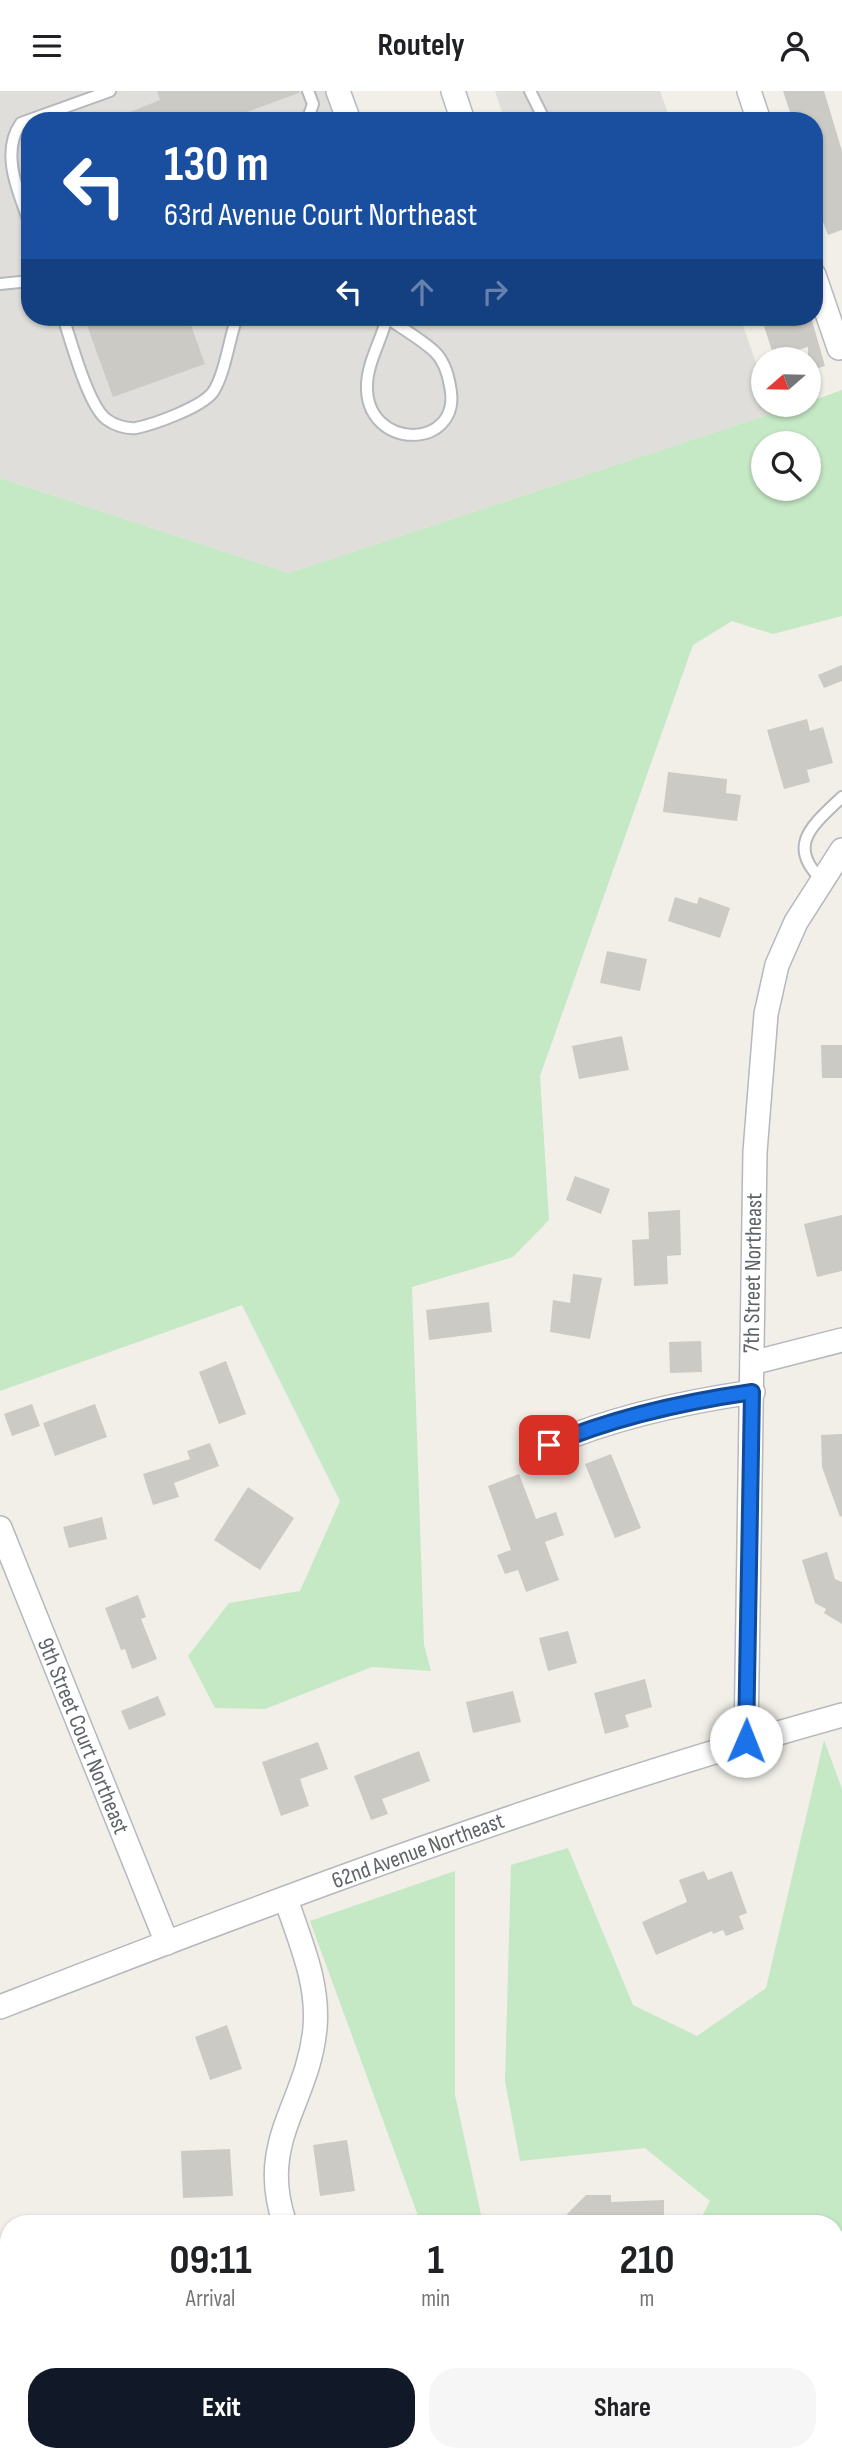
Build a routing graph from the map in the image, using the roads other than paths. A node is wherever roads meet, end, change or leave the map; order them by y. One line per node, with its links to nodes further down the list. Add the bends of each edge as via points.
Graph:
1 (110, 91): 8 (lane)
2 (308, 91): 7 (lane)
3 (338, 91): 11 (street)
4 (453, 91): 12 (street)
5 (530, 91): 13 (lane)
6 (749, 91): 14 (street)
7 (313, 104): 9 (lane); 10 (lane)
8 (52, 112)
9 (310, 112)
10 (315, 112)
11 (346, 112)
12 (460, 112)
13 (540, 112)
14 (756, 112)
15 (21, 123): 16 (lane, via 11,132 7,159)
16 (21, 199)
17 (21, 282): 18 (lane)
18 (0, 284)
19 (823, 301): 24 (street)
20 (66, 326): 21 (lane, via 94,405 106,419 135,428 199,405 212,394 222,375)
21 (234, 326)
22 (384, 326): 23 (lane, via 367,384 374,414 386,428 418,436 440,425 450,409 451,391 437,354)
23 (399, 326)
24 (839, 348)
25 (842, 797): 27 (lane, via 805,838 805,858)
26 (842, 850): 27 (street, 7th Street Northeast)
27 (822, 880): 29 (street, 7th Street Northeast, via 777,965 765,1014 755,1153)
28 (842, 1340): 29 (street)
29 (752, 1363): 30 (street, 7th Street Northeast)
30 (752, 1392): 31 (street, via 701,1399 592,1426); 34 (street, 7th Street Northeast)
31 (549, 1445)
32 (0, 1528): 36 (street, 9th Street Court Northeast)
33 (842, 1715): 34 (street, 62nd Avenue Northeast)
34 (746, 1741): 35 (street, 62nd Avenue Northeast, via 505,1818)
35 (286, 1899): 36 (street, 62nd Avenue Northeast); 38 (street, via 316,2000 313,2046 277,2149 277,2193)
36 (167, 1943): 37 (street, 62nd Avenue Northeast)
37 (0, 2007)
38 (283, 2215)

